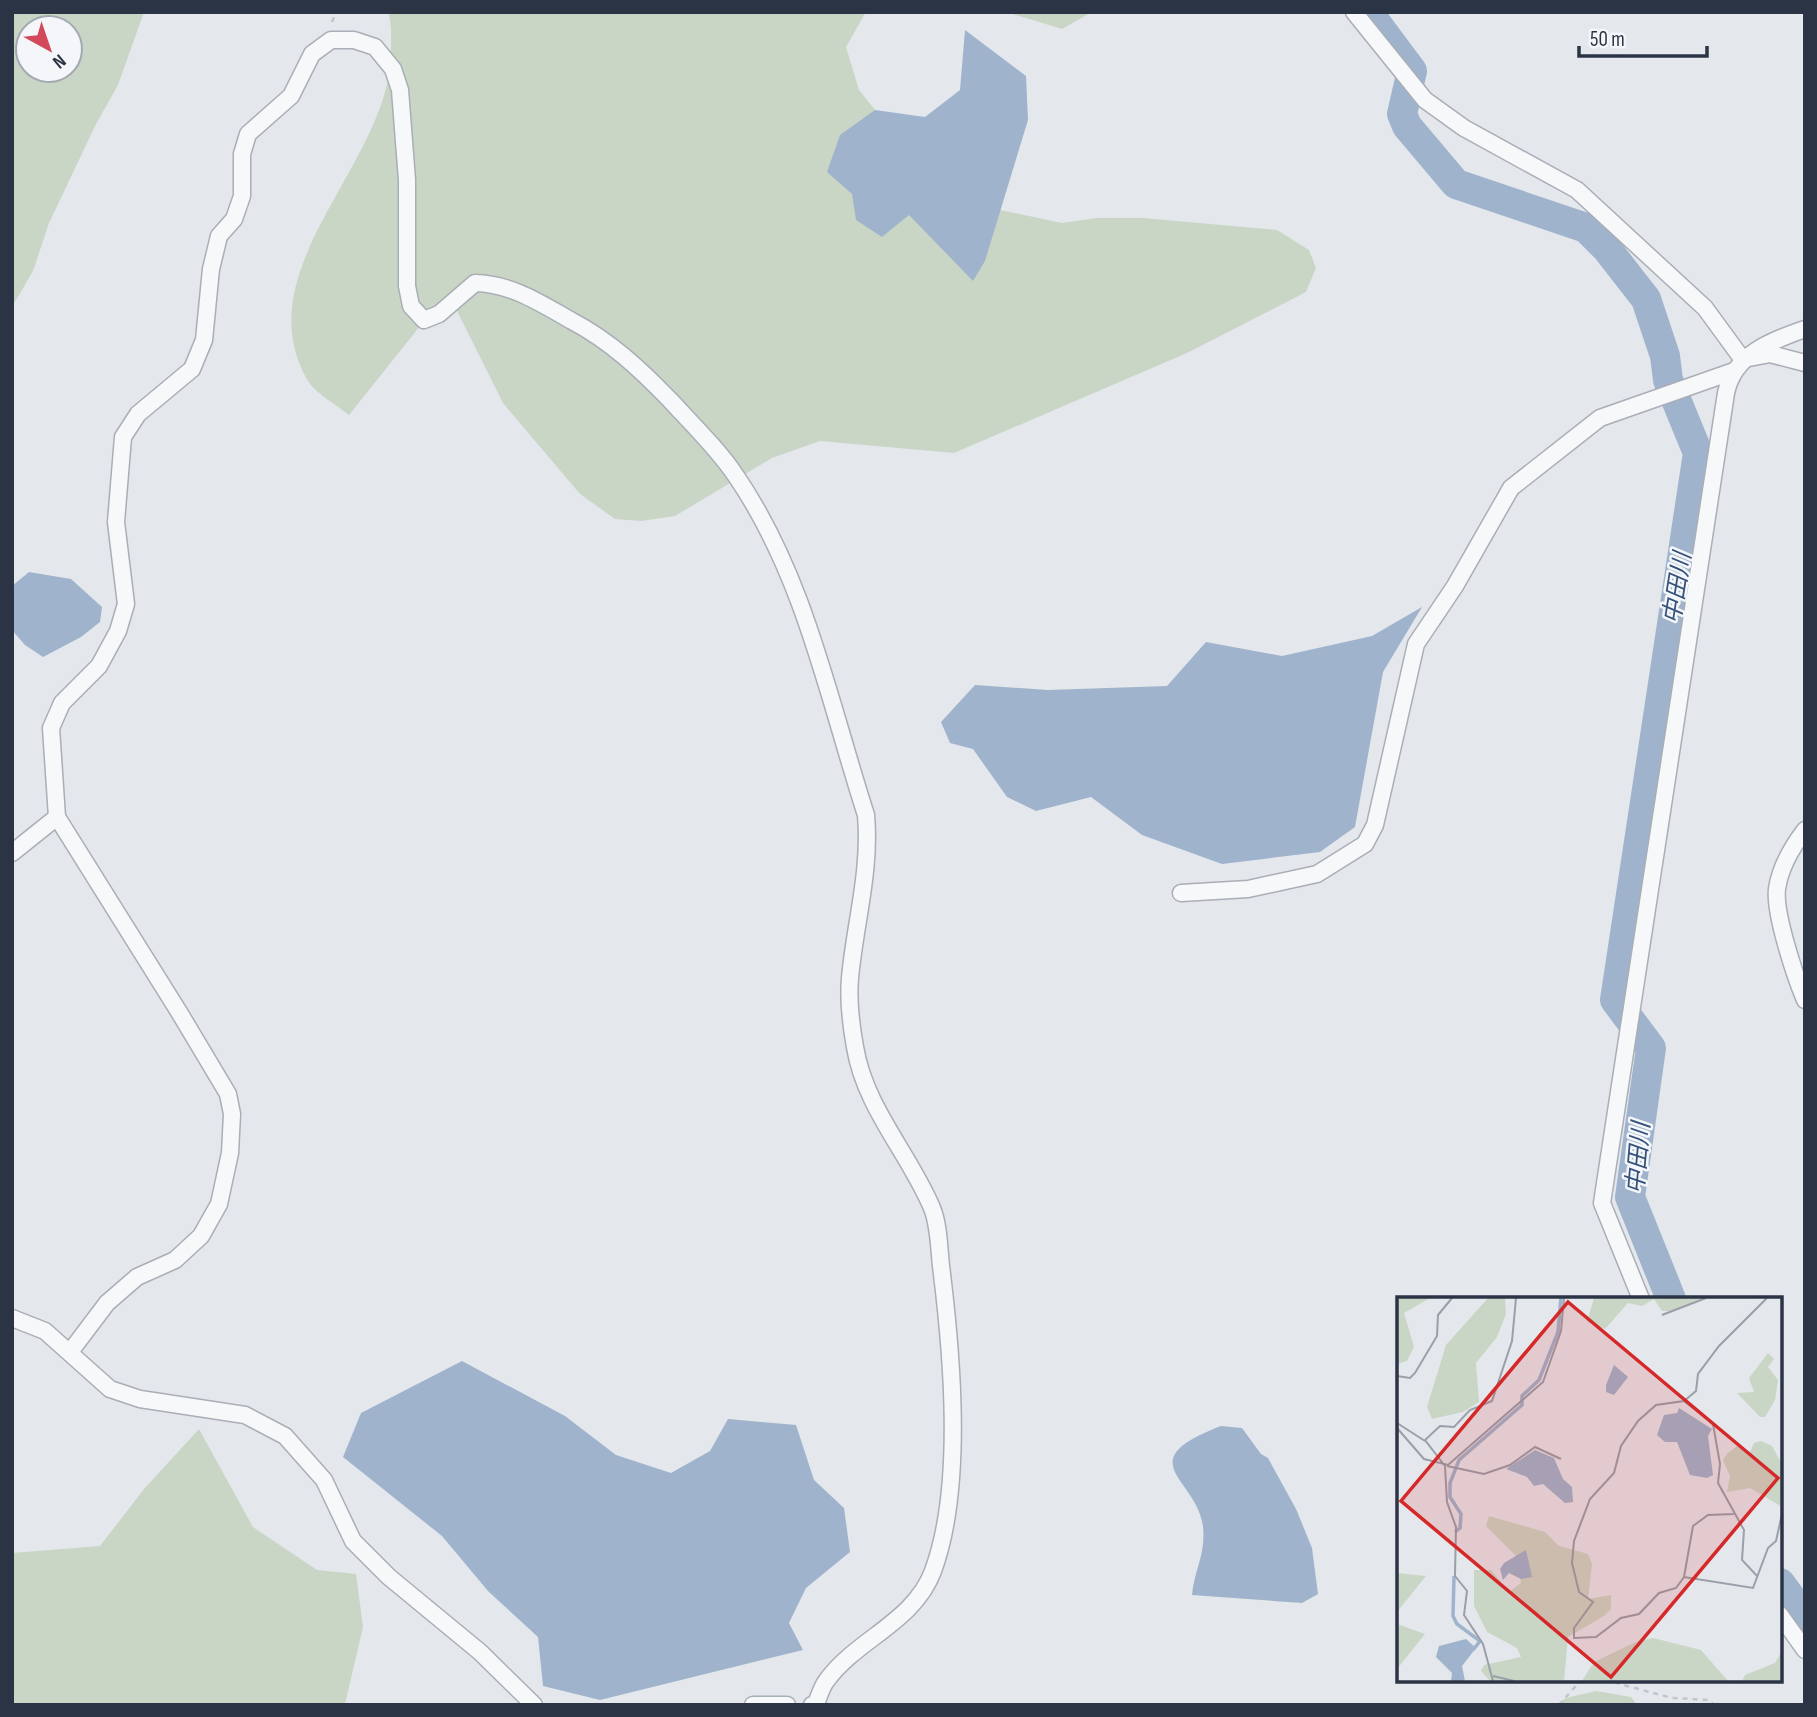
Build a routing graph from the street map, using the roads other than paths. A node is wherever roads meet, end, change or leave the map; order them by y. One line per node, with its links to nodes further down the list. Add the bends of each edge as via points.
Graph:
1 (1354, 12): 4 (street, via 1411,85 1464,128 1577,190 1705,308)
2 (1805, 329): 4 (street, via 1772,341)
3 (1805, 363): 4 (street, via 1770,354)
4 (1739, 365): 8 (street, via 1600,418 1511,488 1416,644 1375,825 1365,844 1317,874 1248,889); 10 (street, via 1726,393 1602,1203)
5 (57, 817): 7 (street); 12 (street, via 228,1094 232,1114 230,1153 219,1204 201,1236 175,1260 137,1277 107,1303); 18 (street, via 51,729 62,703 99,666 126,604 116,522 123,437 138,414 191,369 204,340 211,269 219,236 234,219 242,196 242,154 248,134 291,96 312,54 331,40 354,40 375,47 393,69 400,90 411,306 424,320 439,314 475,283 526,294 593,332 635,364 681,412 736,475 768,531 803,612 866,815 869,846 850,978 855,1049 877,1112 934,1212 948,1317 950,1476 942,1543 932,1574 891,1626 825,1681)
6 (1805, 830): 9 (street, via 1785,862 1777,892 1789,955)
7 (12, 853)
8 (1181, 893)
9 (1805, 1000)
10 (1641, 1297)
11 (12, 1318): 12 (street, via 46,1331)
12 (70, 1352): 15 (street, via 110,1389 140,1399 245,1415 285,1436 324,1480 353,1541)
13 (1782, 1618): 14 (street)
14 (1805, 1650)
15 (534, 1705)
16 (752, 1705): 17 (street)
17 (787, 1705)
18 (812, 1705)

